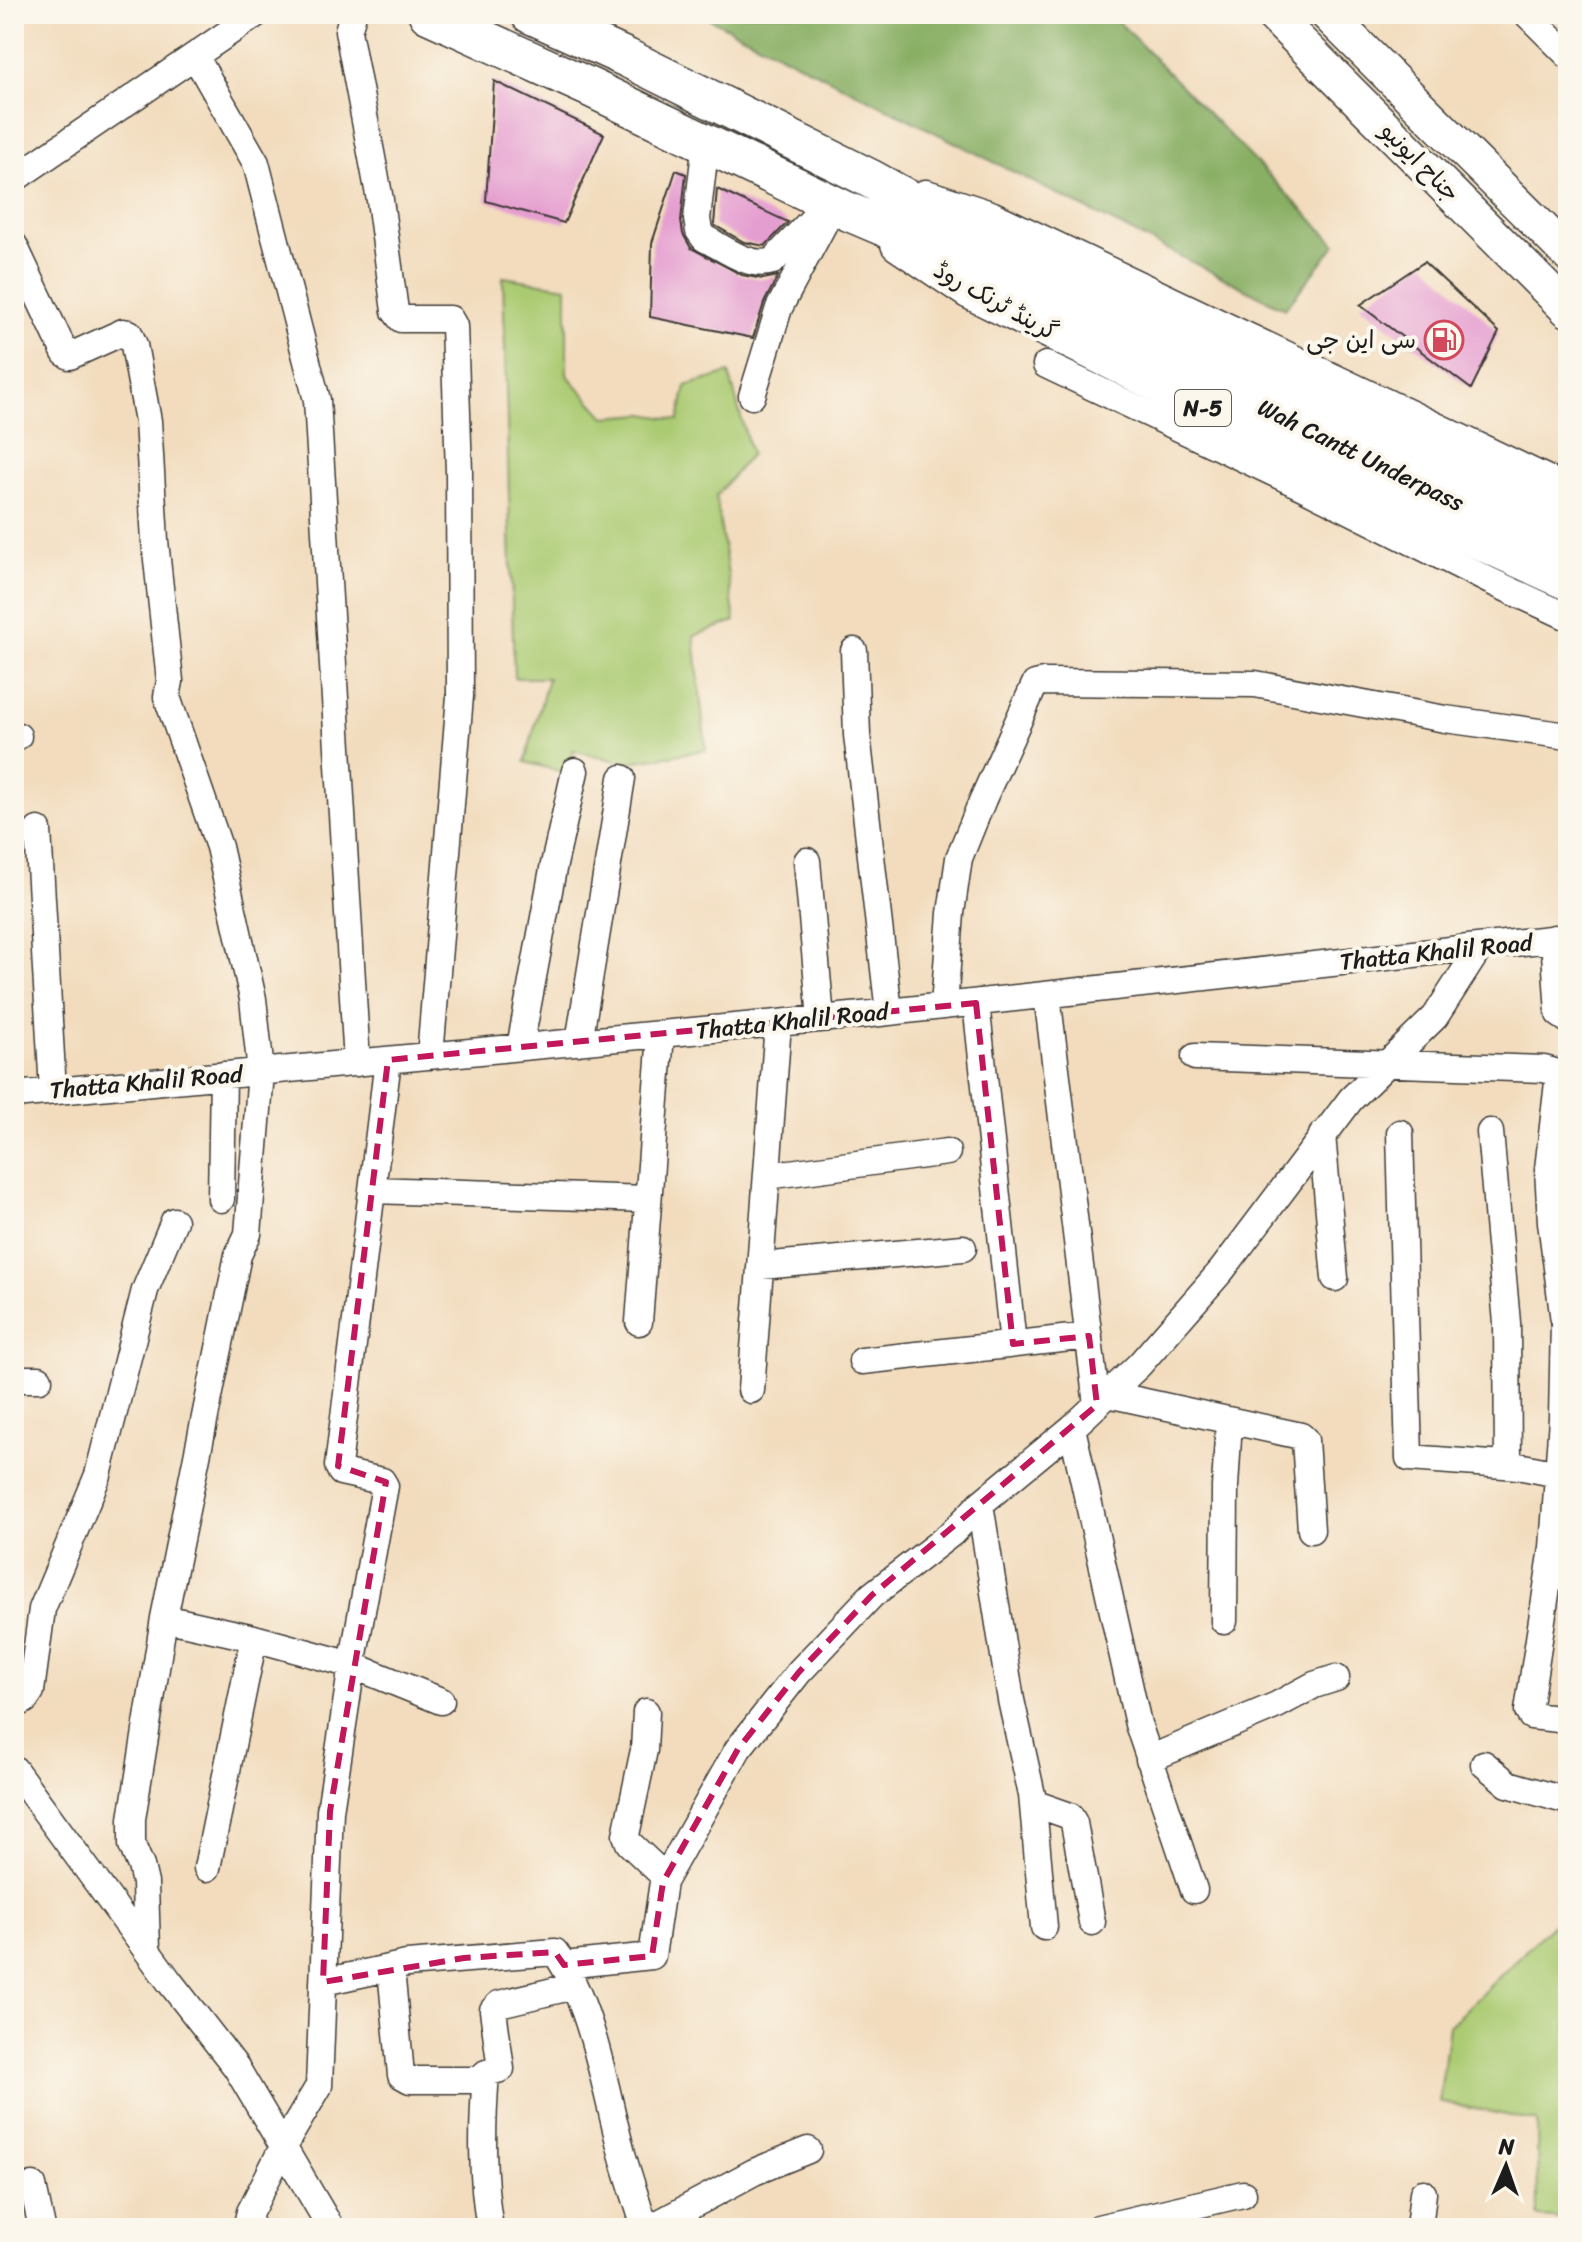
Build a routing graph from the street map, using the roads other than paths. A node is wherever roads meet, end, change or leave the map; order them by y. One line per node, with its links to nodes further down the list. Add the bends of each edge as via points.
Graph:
1 (256, 14): 9 (street)
2 (353, 14): 43 (street, via 348,31 395,311 401,319 450,319 454,326 460,696)
3 (428, 14): 10 (highway, گرینڈ ٹرنک روڈ / N-5)
4 (530, 14): 11 (highway)
5 (1272, 14): 16 (main road, جناح ایونیو)
6 (1327, 14): 15 (main road, جناح ایونیو)
7 (1527, 14): 8 (street)
8 (1568, 55)
9 (195, 56): 12 (street); 46 (street, via 256,163 317,400)
10 (706, 142): 13 (highway, گرینڈ ٹرنک روڈ / N-5); 13 (street, via 699,231 752,262 773,261)
11 (869, 178): 19 (main road, via 990,218); 20 (highway, Wah Cantt Underpass, via 980,239)
12 (14, 179)
13 (838, 206): 18 (street, via 779,308); 21 (main road, گرینڈ ٹرنک روڈ / N-5, via 968,291); 22 (highway, Wah Cantt Underpass, via 988,272)
14 (14, 245): 48 (street, via 65,353 70,356 123,332 134,345 148,421 170,681 167,697 219,847 253,999)
15 (1568, 254)
16 (1568, 310)
17 (1046, 365): 21 (street)
18 (752, 396)
19 (1568, 493)
20 (1568, 520)
21 (1409, 525): 23 (main road, گرینڈ ٹرنک روڈ / N-5); 24 (street)
22 (1568, 557)
23 (1568, 583)
24 (1568, 617)
25 (854, 651): 36 (street, via 857,735)
26 (1568, 736): 35 (street, via 1255,684 1035,684 959,858)
27 (575, 771): 42 (street)
28 (622, 778): 41 (street)
29 (38, 830): 51 (street)
30 (807, 861): 37 (street)
31 (1561, 938): 32 (street, Thatta Khalil Road); 38 (street, via 1559,1014)
32 (1480, 947): 33 (street, Thatta Khalil Road); 47 (street, via 1435,1017)
33 (1047, 995): 34 (street, Thatta Khalil Road); 66 (street)
34 (976, 1003): 35 (street, Thatta Khalil Road); 67 (street)
35 (944, 1006): 36 (street, Thatta Khalil Road)
36 (889, 1012): 37 (street, Thatta Khalil Road)
37 (821, 1019): 39 (street, Thatta Khalil Road)
38 (1568, 1020)
39 (778, 1023): 40 (street, Thatta Khalil Road); 57 (street)
40 (661, 1034): 41 (street, Thatta Khalil Road); 60 (street)
41 (579, 1042): 42 (street, Thatta Khalil Road)
42 (520, 1047): 43 (street, Thatta Khalil Road)
43 (430, 1056): 45 (street, Thatta Khalil Road)
44 (1195, 1057): 47 (street)
45 (388, 1060): 46 (street, Thatta Khalil Road); 58 (street)
46 (357, 1063): 48 (street, Thatta Khalil Road)
47 (1387, 1064): 50 (street, via 1544,1069); 55 (street)
48 (261, 1072): 49 (street, Thatta Khalil Road); 77 (street, via 248,1234 238,1255)
49 (223, 1075): 51 (street, Thatta Khalil Road); 59 (street)
50 (1564, 1075): 74 (street, via 1548,1169 1564,1342)
51 (53, 1091): 52 (street, Thatta Khalil Road)
52 (14, 1095)
53 (1490, 1132): 73 (street, via 1507,1323)
54 (1400, 1133): 73 (street, via 1409,1458)
55 (1322, 1135): 64 (street); 70 (street, via 1222,1270)
56 (947, 1152): 57 (street)
57 (767, 1176): 63 (street)
58 (372, 1190): 60 (street); 80 (street, via 338,1466 341,1472 385,1486)
59 (221, 1199)
60 (648, 1199): 65 (street)
61 (174, 1221): 83 (street, via 145,1290 98,1475 42,1609 31,1691)
62 (963, 1248): 63 (street)
63 (761, 1266): 69 (street)
64 (1335, 1278)
65 (639, 1322)
66 (1089, 1336): 67 (street); 70 (street)
67 (1013, 1344): 68 (street)
68 (862, 1361)
69 (751, 1390)
70 (1103, 1399): 71 (street); 72 (street)
71 (1229, 1421): 76 (street, via 1305,1440); 78 (street)
72 (1072, 1428): 75 (street); 86 (street)
73 (1508, 1465): 74 (street)
74 (1563, 1476): 85 (street, via 1528,1711 1531,1716)
75 (980, 1504): 90 (street); 92 (street, via 952,1533 872,1595 799,1672 738,1749)
76 (1311, 1530)
77 (164, 1618): 79 (street); 96 (street, via 132,1819 132,1845 145,1883)
78 (1224, 1621)
79 (254, 1638): 80 (street); 91 (street)
80 (352, 1665): 82 (street); 99 (street, via 330,1811)
81 (1336, 1678): 86 (street)
82 (441, 1701)
83 (14, 1706)
84 (646, 1712): 92 (street, via 642,1762 626,1835)
85 (1568, 1720)
86 (1149, 1759): 93 (street)
87 (1484, 1764): 89 (street, via 1508,1784)
88 (14, 1769): 96 (street)
89 (1568, 1801)
90 (1033, 1803): 94 (street, via 1070,1816 1074,1823); 95 (street)
91 (207, 1868)
92 (665, 1877): 98 (street, via 652,1956)
93 (1194, 1890)
94 (1092, 1922)
95 (1044, 1927)
96 (147, 1950): 101 (street, via 236,2067)
97 (391, 1969): 98 (street, via 555,1952); 99 (street); 100 (street, via 401,2075 410,2080)
98 (569, 1976): 100 (street, via 495,2006 501,2069 488,2072); 111 (street)
99 (323, 1982): 101 (street, via 319,2086)
100 (486, 2080): 110 (street, via 482,2127)
101 (284, 2145): 108 (street); 109 (street)
102 (808, 2150): 111 (street)
103 (33, 2186): 107 (street)
104 (1423, 2193): 113 (street)
105 (1243, 2194): 106 (street)
106 (1195, 2217): 112 (street)
107 (42, 2228)
108 (246, 2228)
109 (331, 2228)
110 (490, 2228)
111 (648, 2228)
112 (1098, 2228)
113 (1419, 2228)

